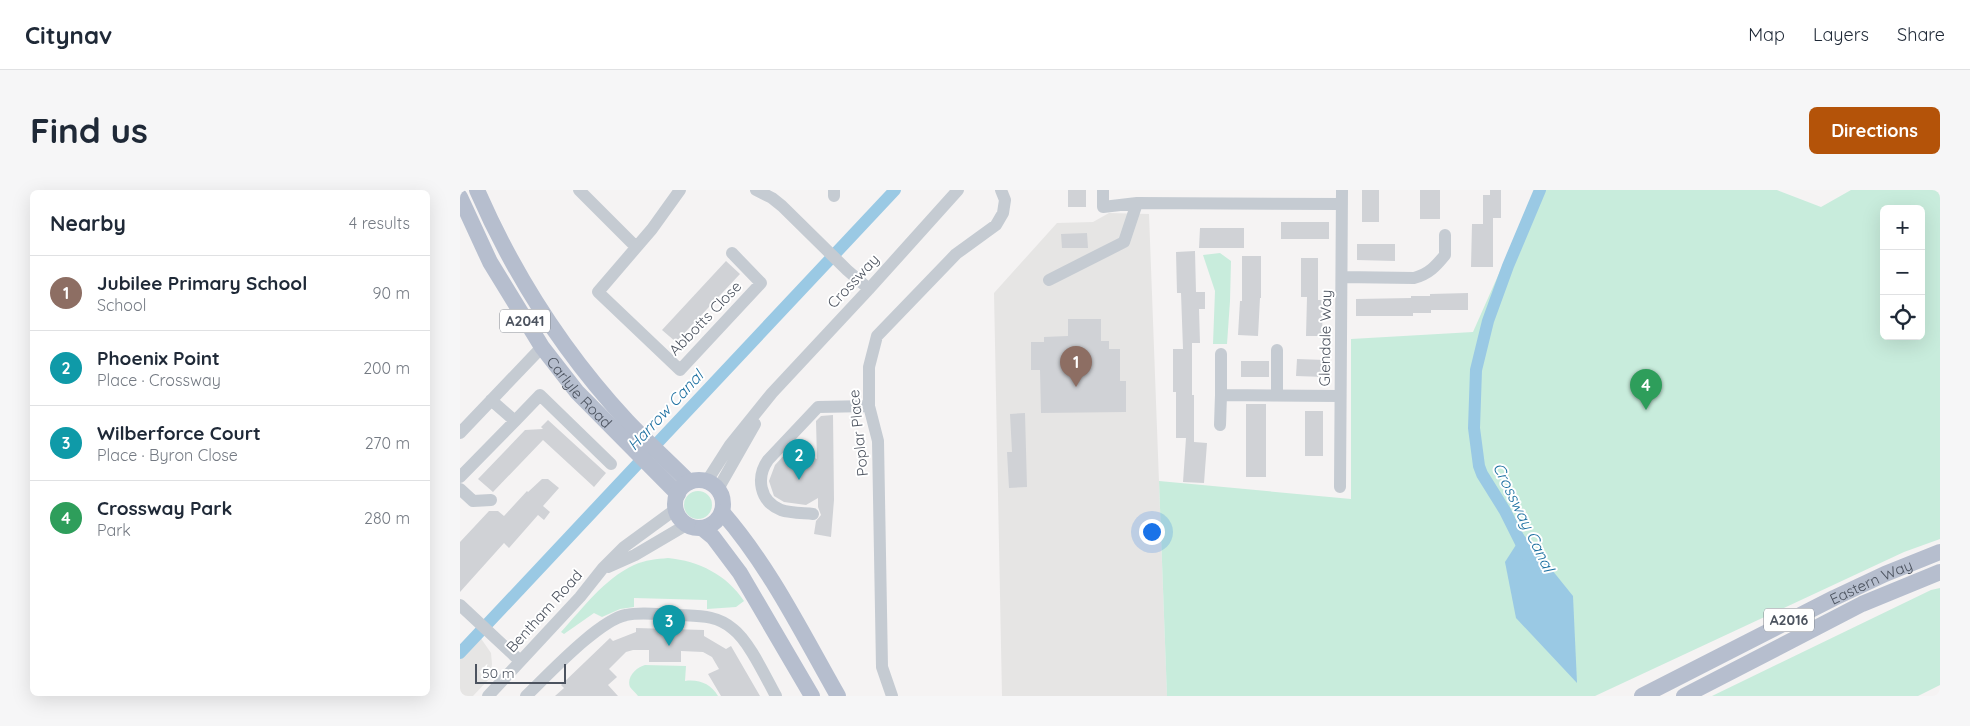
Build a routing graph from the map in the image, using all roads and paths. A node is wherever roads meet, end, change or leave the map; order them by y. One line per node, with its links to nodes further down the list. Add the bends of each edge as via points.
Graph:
1 (477, 190): 27 (main road, Carlyle Road / A2041, via 520,277 546,320)
2 (579, 190): 13 (street)
3 (680, 190): 13 (street)
4 (756, 190): 17 (street, via 782,206)
5 (958, 190): 17 (street, Crossway)
6 (1001, 190): 25 (street, Poplar Place, via 1005,200 1003,213 996,225 956,254 878,336 869,367)
7 (1103, 190): 10 (street, via 1103,207)
8 (1342, 190): 11 (street, Glendale Way)
9 (460, 197): 18 (main road, Carlyle Road / A2041, via 490,262)
10 (1137, 203): 11 (street); 16 (street, via 1124,242)
11 (1342, 204): 15 (street, Glendale Way)
12 (1445, 235): 15 (street, via 1445,255 1423,275 1414,278)
13 (636, 246): 14 (street, Abbotts Close, via 598,292 680,370 761,283)
14 (732, 253)
15 (1342, 277): 23 (street, Glendale Way)
16 (1049, 280)
17 (869, 289): 32 (street, Crossway, via 772,393)
18 (542, 347): 24 (street); 27 (main road, Carlyle Road / A2041, via 578,392)
19 (1277, 350): 22 (street)
20 (1221, 354): 21 (street)
21 (1221, 395): 22 (street); 28 (street)
22 (1277, 395): 23 (street)
23 (1340, 396): 33 (street, Glendale Way)
24 (492, 400): 26 (street); 29 (street)
25 (869, 406): 38 (street, via 818,407 762,468 762,491 771,504 784,511); 51 (street, Poplar Place, via 878,441 882,667)
26 (515, 421): 30 (street, via 540,395); 31 (street)
27 (620, 425): 35 (main road, Carlyle Road / A2041, via 656,461)
28 (1220, 425)
29 (460, 433)
30 (611, 464)
31 (460, 477)
32 (712, 485): 35 (main road, via 697,480); 37 (main road, via 723,501)
33 (1340, 486)
34 (460, 488): 36 (street, via 473,501)
35 (681, 495): 39 (main road, A2041, via 680,519); 42 (street, Bentham Road)
36 (490, 500)
37 (722, 512): 40 (main road, via 714,523); 50 (main road, via 768,572)
38 (813, 514)
39 (686, 524): 40 (main road); 42 (street, Bentham Road, via 636,555)
40 (702, 528): 49 (main road, via 740,573)
41 (1940, 552): 52 (main road, Eastern Way / A2016, via 1834,598)
42 (603, 568): 45 (street, Bentham Road, via 585,592)
43 (1940, 572): 53 (main road, Eastern Way / A2016, via 1862,604)
44 (460, 605): 45 (street)
45 (520, 660): 47 (street, Bentham Road)
46 (534, 694): 48 (street, via 598,629 619,616 633,614 715,618 741,637)
47 (488, 696)
48 (776, 696)
49 (812, 696)
50 (838, 696)
51 (892, 696)
52 (1642, 696)
53 (1684, 696)

